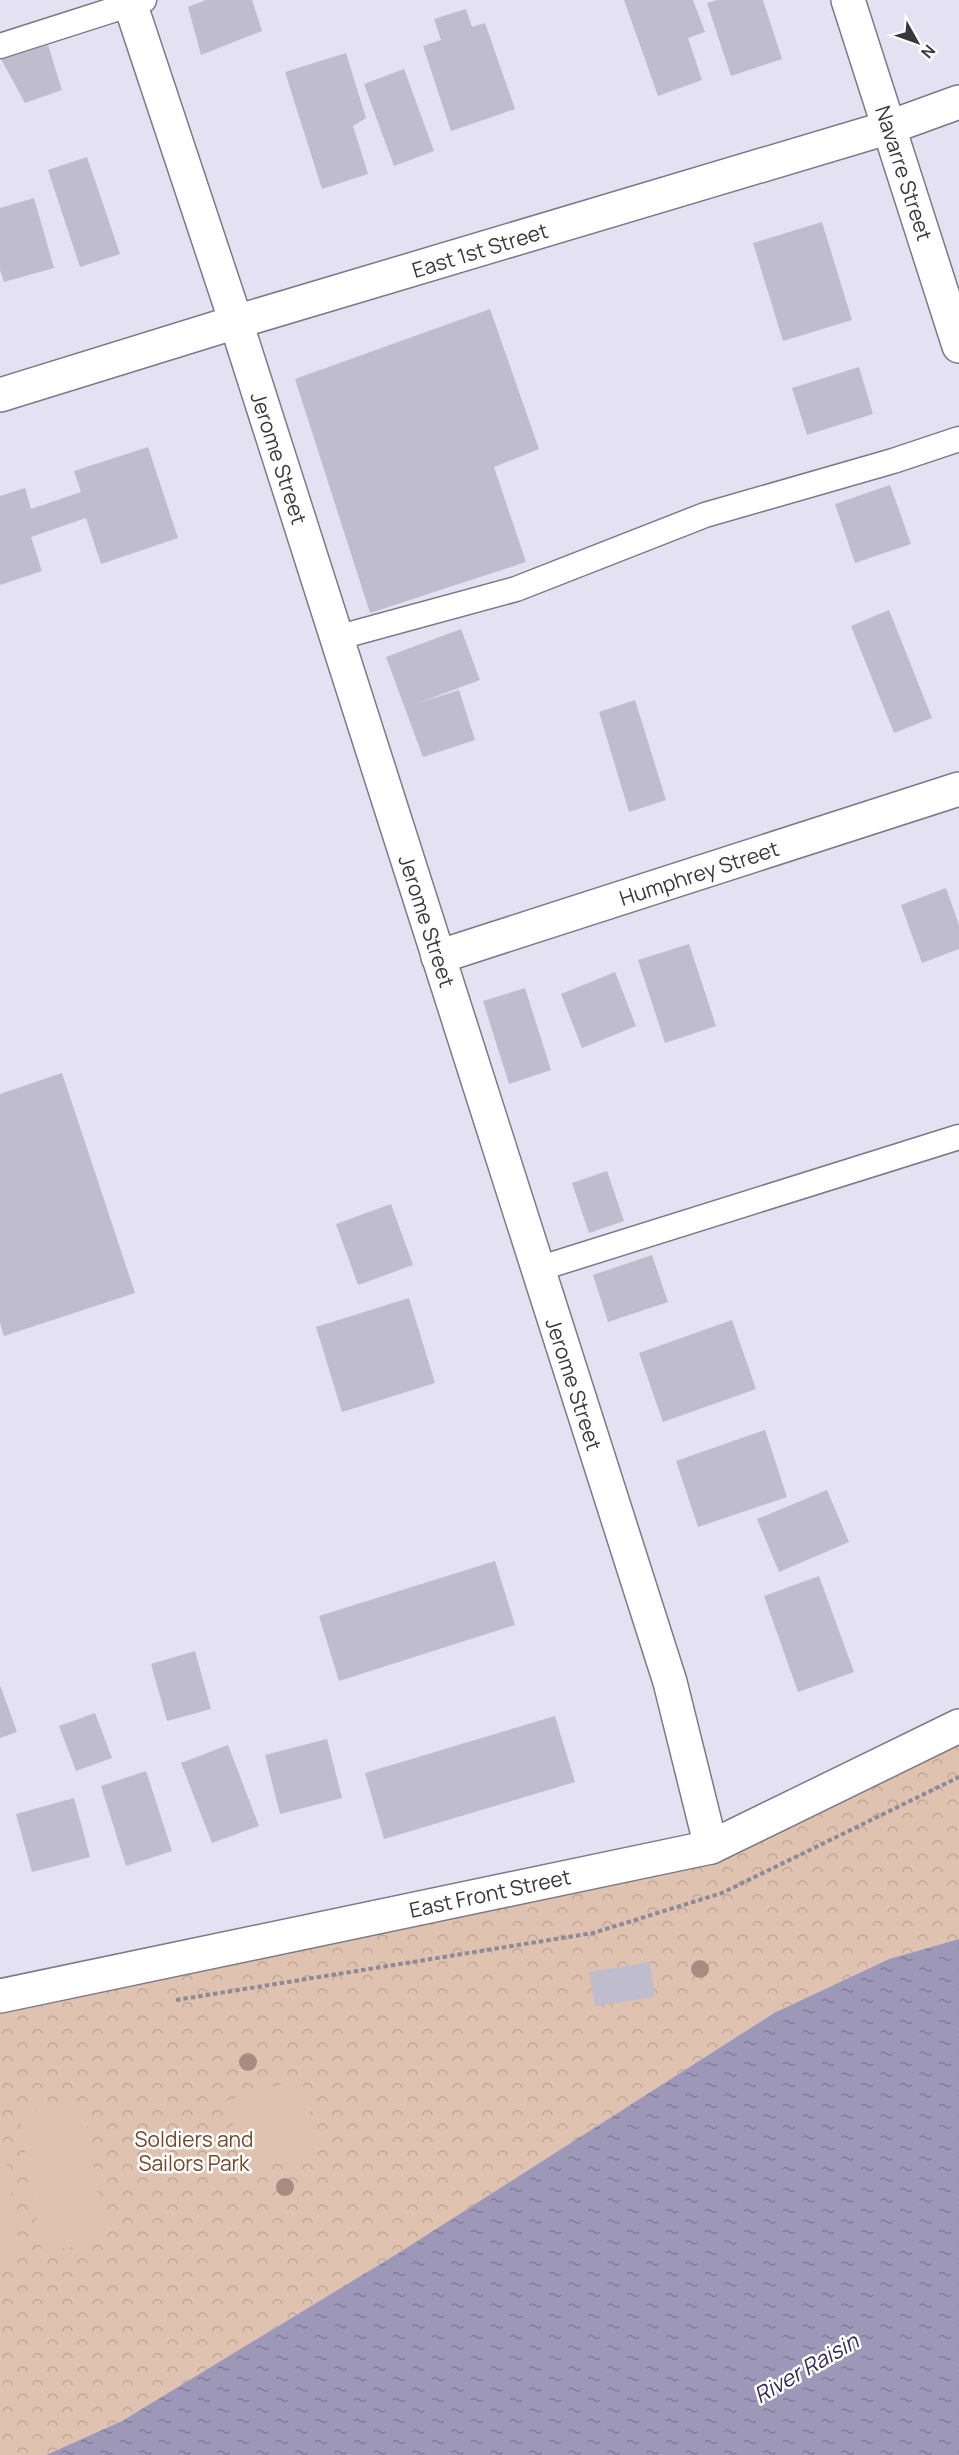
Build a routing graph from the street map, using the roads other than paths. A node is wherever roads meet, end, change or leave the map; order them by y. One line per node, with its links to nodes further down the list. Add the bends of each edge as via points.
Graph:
1 (848, 0): 5 (street, Navarre Street)
2 (134, 1): 3 (lane); 6 (street, Jerome Street)
3 (0, 46)
4 (959, 102): 5 (street, East 1st Street)
5 (890, 127): 6 (street, East 1st Street); 7 (street, Navarre Street)
6 (236, 322): 8 (street, East 1st Street); 10 (street, Jerome Street)
7 (959, 346)
8 (0, 395)
9 (959, 439): 10 (lane, via 705,515 516,589)
10 (336, 638): 12 (street, Jerome Street)
11 (959, 789): 12 (street, Humphrey Street)
12 (438, 957): 14 (street, Jerome Street)
13 (959, 1137): 14 (lane)
14 (537, 1269): 16 (street, Jerome Street, via 670,1682)
15 (959, 1726): 16 (street, East Front Street)
16 (711, 1847): 17 (street, East Front Street)
17 (0, 1996)

